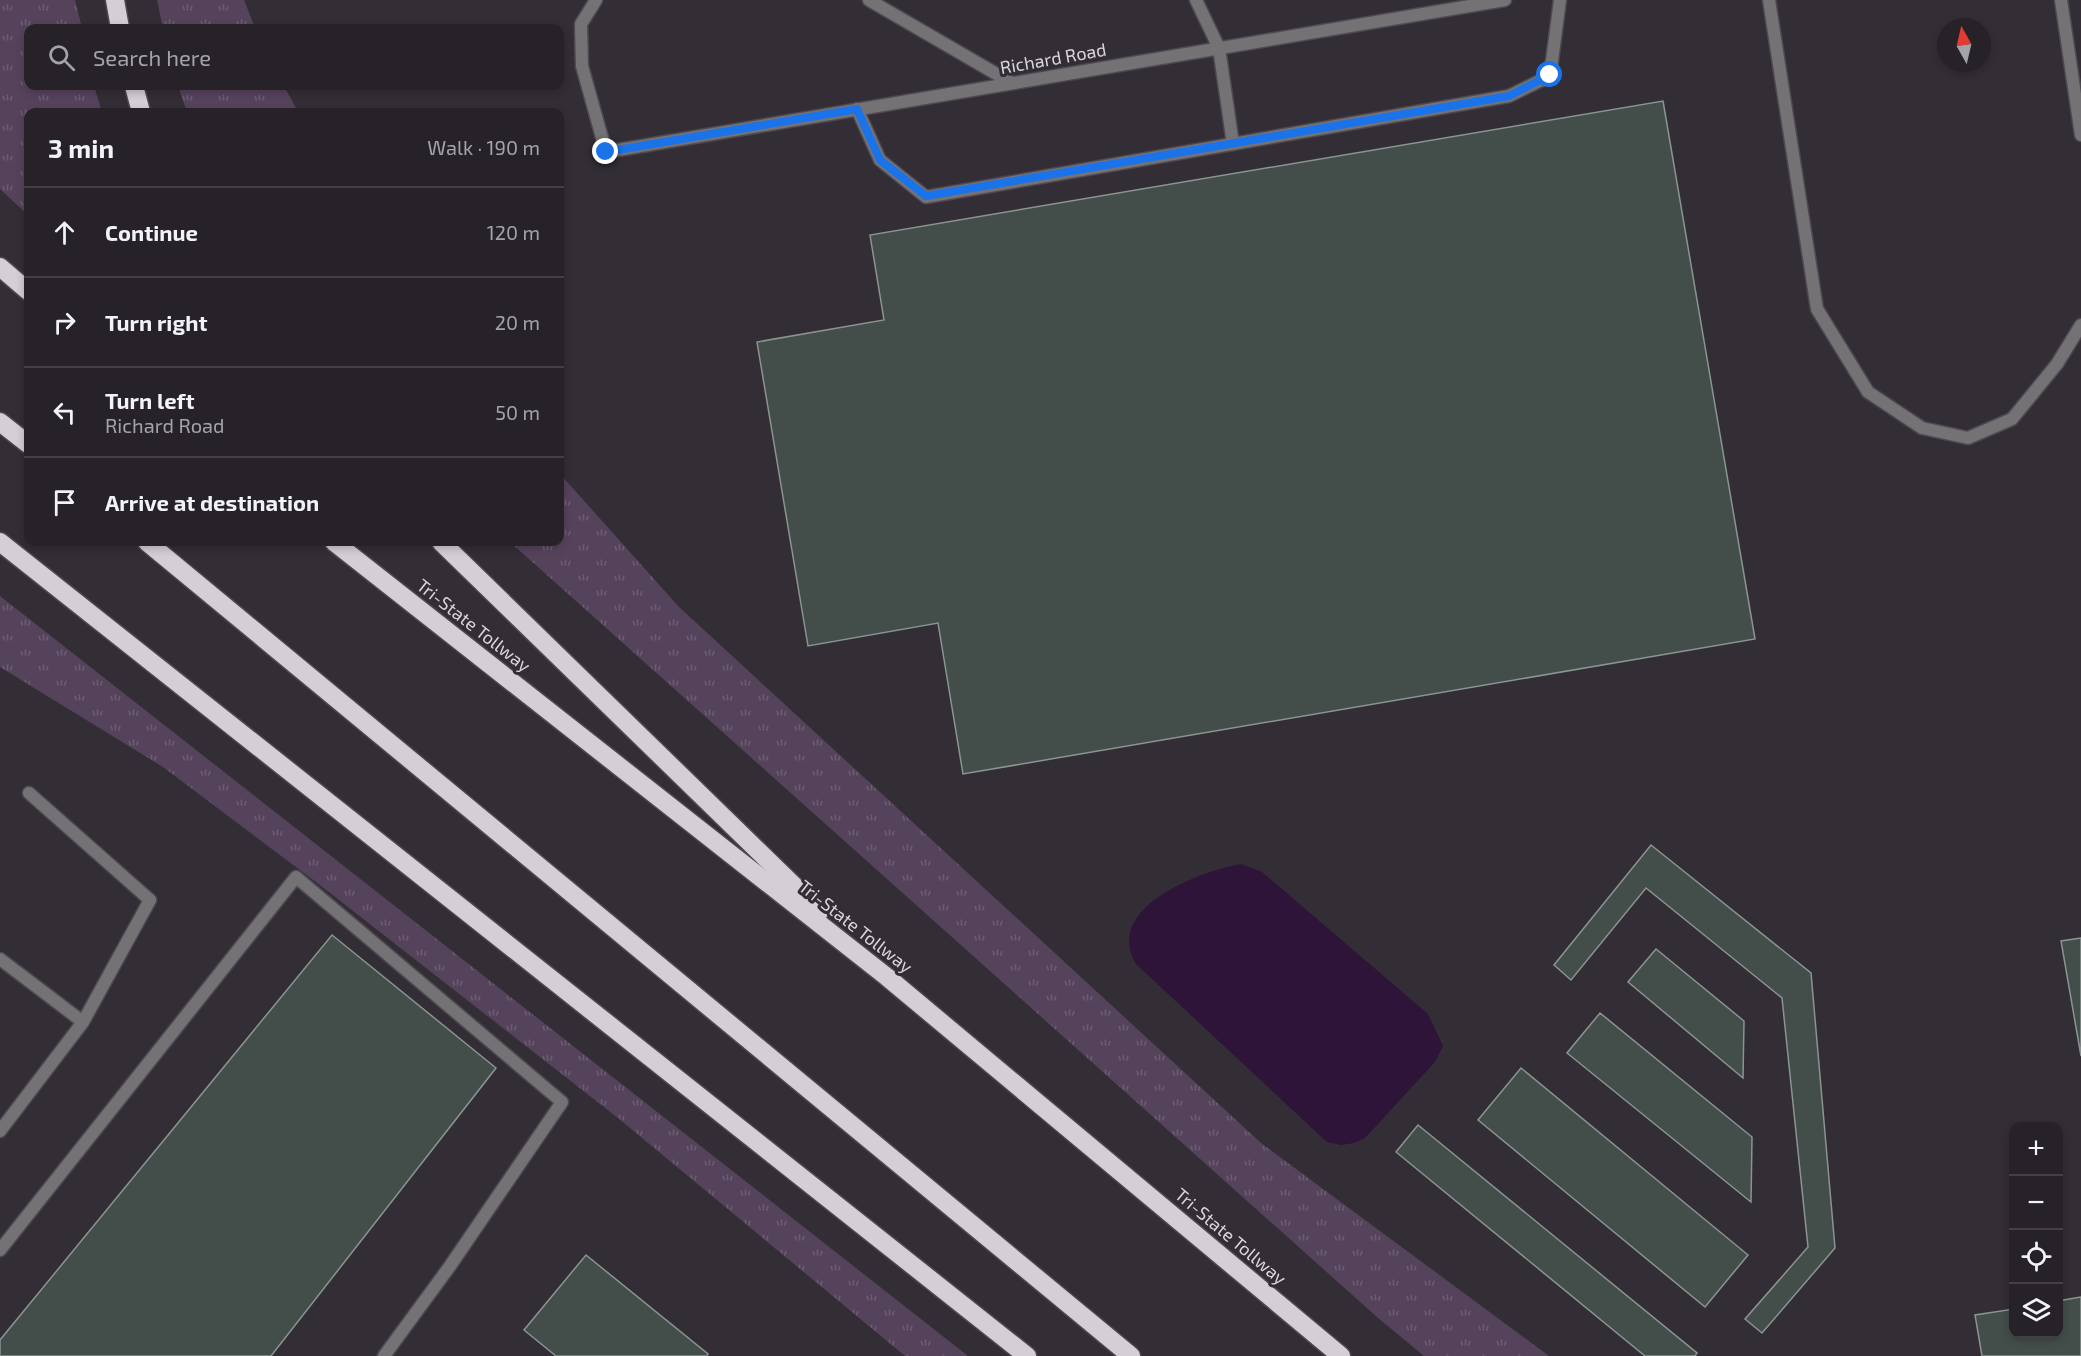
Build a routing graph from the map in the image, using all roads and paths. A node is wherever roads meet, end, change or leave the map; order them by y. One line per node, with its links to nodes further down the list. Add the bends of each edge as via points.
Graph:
1 (115, 0): 9 (highway)
2 (596, 0): 14 (street, Richard Road, via 581,24 582,66 606,152)
3 (869, 0): 11 (street)
4 (1196, 0): 10 (street)
5 (1505, 0): 10 (street, Richard Road)
6 (1560, 0): 16 (street, via 1550,75 1509,96)
7 (1768, 0): 19 (street, via 1817,309 1868,392 1922,428 1968,438 2012,419 2057,364)
8 (2061, 0): 15 (street)
9 (119, 24)
10 (1219, 48): 11 (street, Richard Road); 16 (street)
11 (1012, 83): 14 (street, Richard Road)
12 (135, 90): 13 (highway)
13 (140, 108)
14 (857, 109): 16 (street, via 880,160 926,196)
15 (2081, 135)
16 (1233, 144)
17 (0, 267): 18 (highway)
18 (24, 288)
19 (2081, 325)
20 (0, 422): 21 (highway)
21 (24, 441)
22 (0, 542): 33 (highway)
23 (152, 546): 34 (highway)
24 (339, 546): 28 (highway, Tri-State Tollway)
25 (445, 546): 28 (highway)
26 (29, 793): 29 (street, via 150,900)
27 (0, 959): 29 (street)
28 (887, 977): 35 (highway, Tri-State Tollway)
29 (83, 1022): 30 (street)
30 (0, 1131)
31 (0, 1250): 32 (street, via 296,877 562,1102)
32 (384, 1356)
33 (1028, 1356)
34 (1131, 1356)
35 (1341, 1356)

